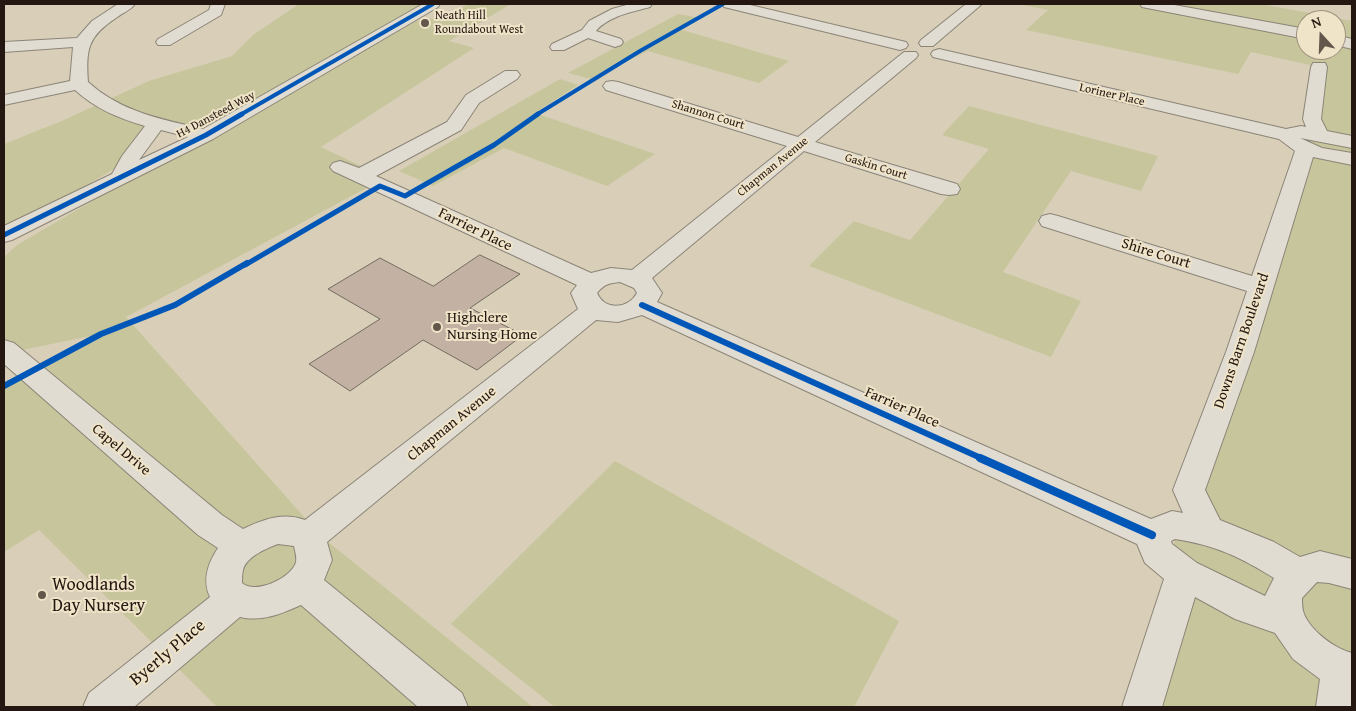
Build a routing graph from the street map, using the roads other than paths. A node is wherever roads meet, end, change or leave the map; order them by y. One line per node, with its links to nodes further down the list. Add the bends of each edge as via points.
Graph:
1 (128, 4): 10 (street, via 97,25)
2 (218, 4): 11 (street, via 216,12)
3 (434, 4): 23 (street, H4 Dansteed Way)
4 (645, 4): 9 (street, via 617,12 594,24)
5 (729, 4): 16 (street)
6 (976, 4): 15 (street)
7 (1147, 4): 8 (street)
8 (1296, 32)
9 (587, 34): 12 (street); 14 (street)
10 (83, 42): 13 (street); 19 (street, via 78,63)
11 (164, 42)
12 (615, 42)
13 (4, 47)
14 (558, 47)
15 (933, 48): 16 (street, via 924,57); 24 (street, Loriner Place)
16 (905, 50): 26 (street, Chapman Avenue)
17 (1320, 67): 24 (street, via 1312,119)
18 (511, 75): 36 (street, Farrier Place, via 472,99 454,126 350,171)
19 (79, 84): 21 (street); 22 (street, via 104,105)
20 (612, 86): 26 (street, Shannon Court)
21 (4, 100)
22 (156, 124): 23 (street); 28 (street)
23 (206, 135): 28 (street, H4 Dansteed Way)
24 (1304, 139): 25 (street); 27 (street); 34 (street, Downs Barn Boulevard)
25 (1352, 142)
26 (803, 144): 29 (street, Gaskin Court); 35 (street, Chapman Avenue)
27 (1352, 159)
28 (120, 178): 30 (street, H4 Dansteed Way)
29 (949, 189)
30 (30, 222): 32 (street, H4 Dansteed Way); 33 (street, via 17,245)
31 (1050, 222): 34 (street, Shire Court)
32 (4, 235)
33 (4, 257)
34 (1262, 287): 38 (street, Downs Barn Boulevard, via 1189,490)
35 (639, 292): 36 (street, via 624,274 613,275); 36 (street, via 634,310 618,314 607,313); 39 (street, Farrier Place)
36 (592, 296): 40 (street, Chapman Avenue)
37 (6, 351): 41 (street, Capel Drive, via 210,525)
38 (1208, 530): 39 (street, via 1172,525); 44 (street, via 1262,552)
39 (1152, 535): 43 (street, via 1157,553)
40 (309, 537): 41 (street, via 292,530 278,530 256,537); 45 (street, via 315,557)
41 (242, 546): 46 (street, via 227,564 223,576 225,592)
42 (1352, 571): 44 (street, via 1320,565)
43 (1184, 574): 47 (street, via 1248,607); 51 (street)
44 (1298, 574): 47 (street, via 1283,594)
45 (303, 584): 46 (street, via 266,603); 50 (street)
46 (233, 600): 49 (street, Byerly Place)
47 (1287, 620): 48 (street, via 1305,647)
48 (1343, 683)
49 (103, 707)
50 (448, 707)
51 (1142, 707)

